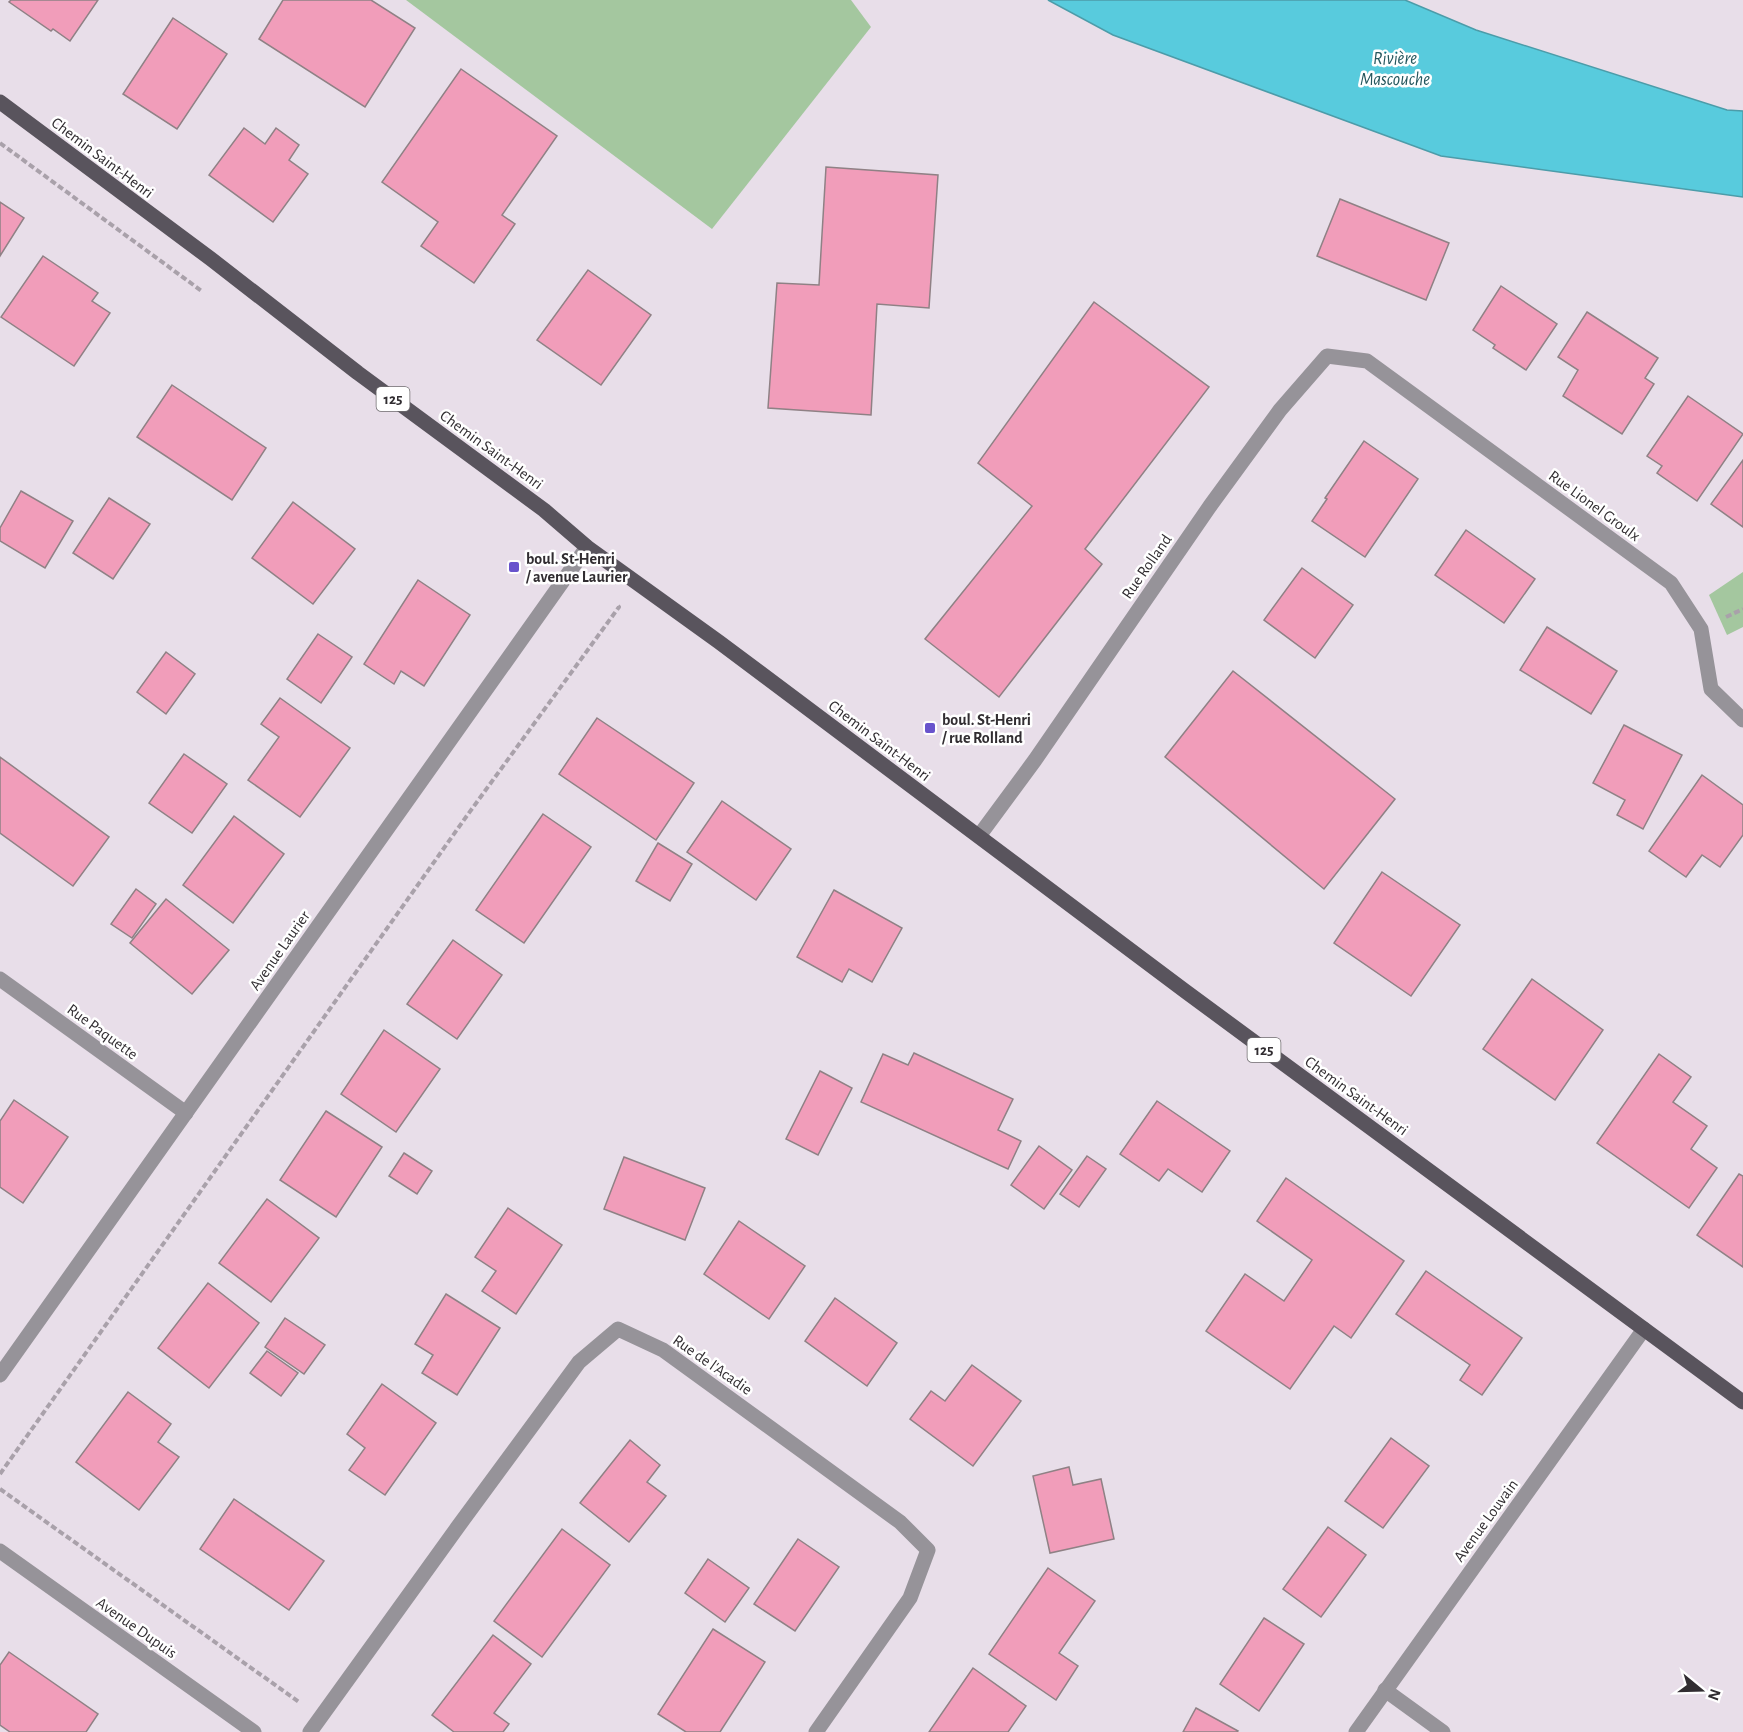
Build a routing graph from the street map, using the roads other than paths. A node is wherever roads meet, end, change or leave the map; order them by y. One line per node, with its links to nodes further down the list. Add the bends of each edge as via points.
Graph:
1 (0, 102): 3 (main road, Chemin Saint-Henri / 125, via 544,510)
2 (1367, 361): 4 (street, Rue Lionel Groulx, via 1671,583 1701,629 1711,689); 5 (street, Rue Rolland, via 1328,356 1280,410)
3 (587, 547): 5 (main road, Chemin Saint-Henri / 125); 7 (street, Avenue Laurier)
4 (1743, 720)
5 (979, 836): 8 (main road, Chemin Saint-Henri / 125)
6 (0, 979): 7 (street, Rue Paquette)
7 (186, 1113): 9 (street, Avenue Laurier)
8 (1644, 1329): 10 (main road, Chemin Saint-Henri / 125); 12 (street, Avenue Louvain)
9 (0, 1375)
10 (1743, 1402)
11 (0, 1551): 13 (street, Avenue Dupuis)
12 (1385, 1690): 16 (street, Avenue Louvain); 17 (street)
13 (254, 1732)
14 (310, 1732): 15 (street, Rue de l'Acadie, via 579,1362 618,1329 663,1350 900,1522 928,1550 910,1598)
15 (816, 1732)
16 (1356, 1732)
17 (1443, 1732)

